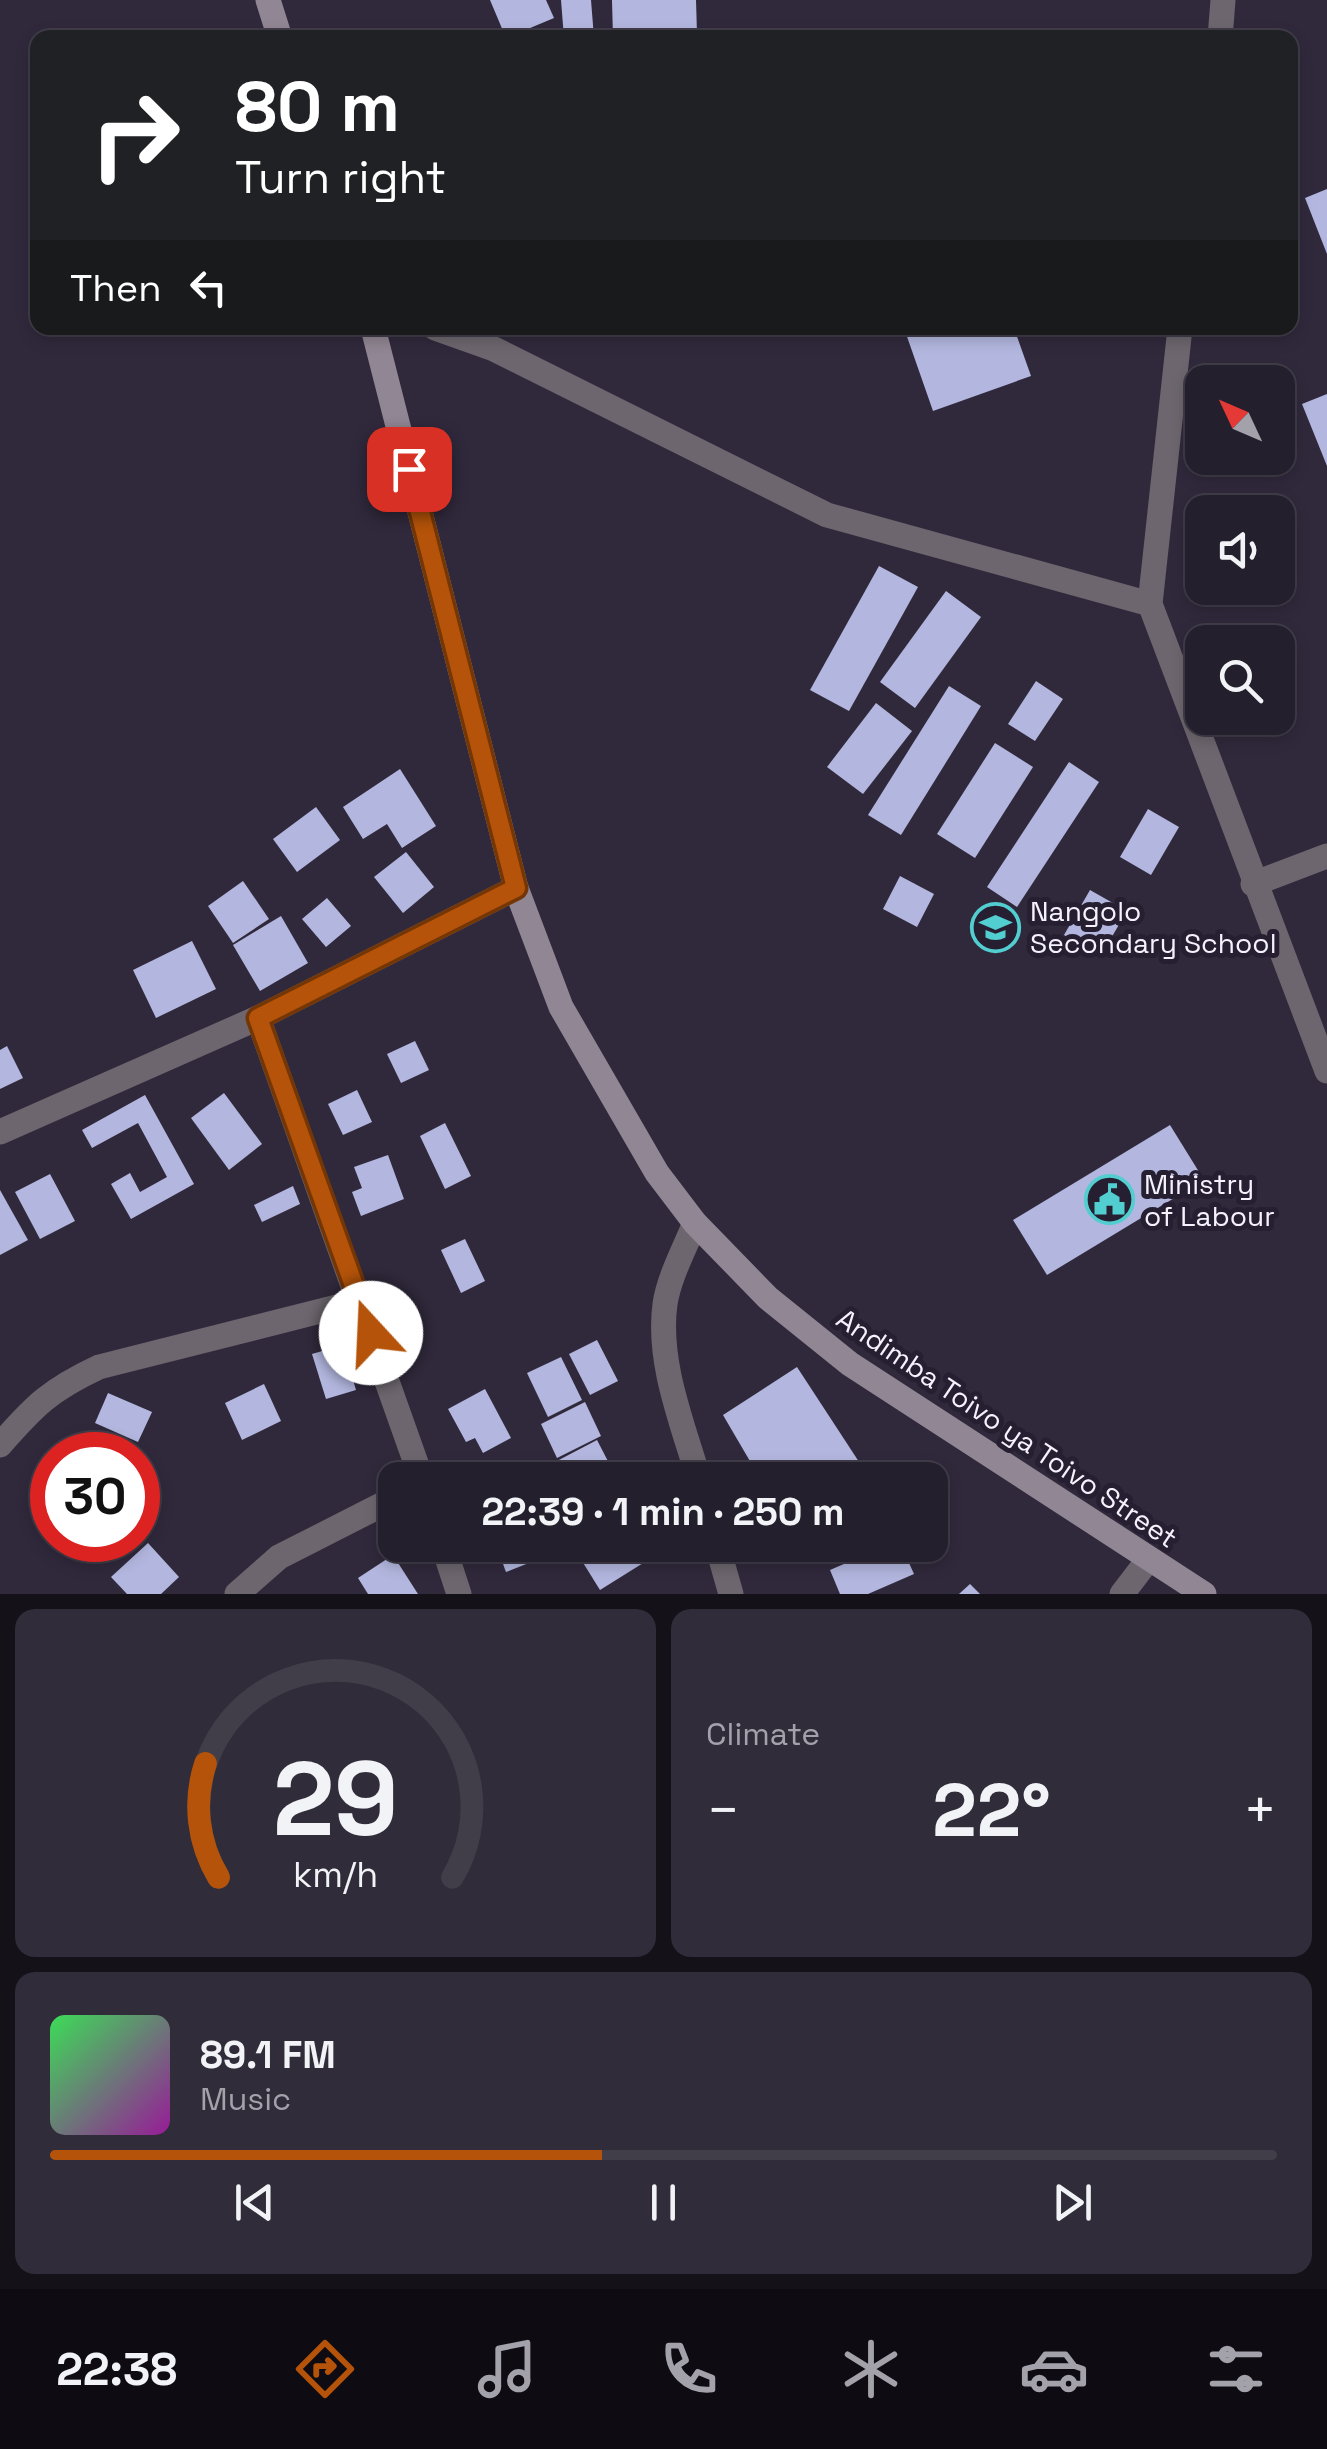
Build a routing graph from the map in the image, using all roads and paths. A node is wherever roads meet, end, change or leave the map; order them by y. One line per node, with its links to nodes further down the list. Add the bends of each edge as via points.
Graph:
1 (268, 0): 3 (street)
2 (1223, 0): 4 (street)
3 (277, 30)
4 (1221, 30)
5 (375, 335): 11 (street, Andimba Toivo ya Toivo Street)
6 (455, 335): 8 (street, via 827,515)
7 (1179, 335): 8 (street)
8 (1150, 604): 10 (street)
9 (1327, 856): 10 (street)
10 (1253, 884): 13 (street)
11 (516, 888): 12 (street); 15 (street, Andimba Toivo ya Toivo Street, via 561,1007 630,1132)
12 (258, 1018): 14 (street); 16 (street)
13 (1327, 1071)
14 (0, 1132)
15 (695, 1223): 19 (street, via 666,1300 663,1329); 21 (street, Andimba Toivo ya Toivo Street, via 768,1298 850,1364)
16 (360, 1301): 17 (street, via 99,1367 37,1403); 18 (street)
17 (0, 1445)
18 (416, 1462)
19 (694, 1462)
20 (378, 1507): 24 (street, via 279,1557)
21 (1148, 1560): 27 (street); 28 (street, Andimba Toivo ya Toivo Street)
22 (449, 1562): 25 (street)
23 (723, 1562): 26 (street)
24 (238, 1594)
25 (459, 1594)
26 (731, 1594)
27 (1122, 1594)
28 (1204, 1594)

